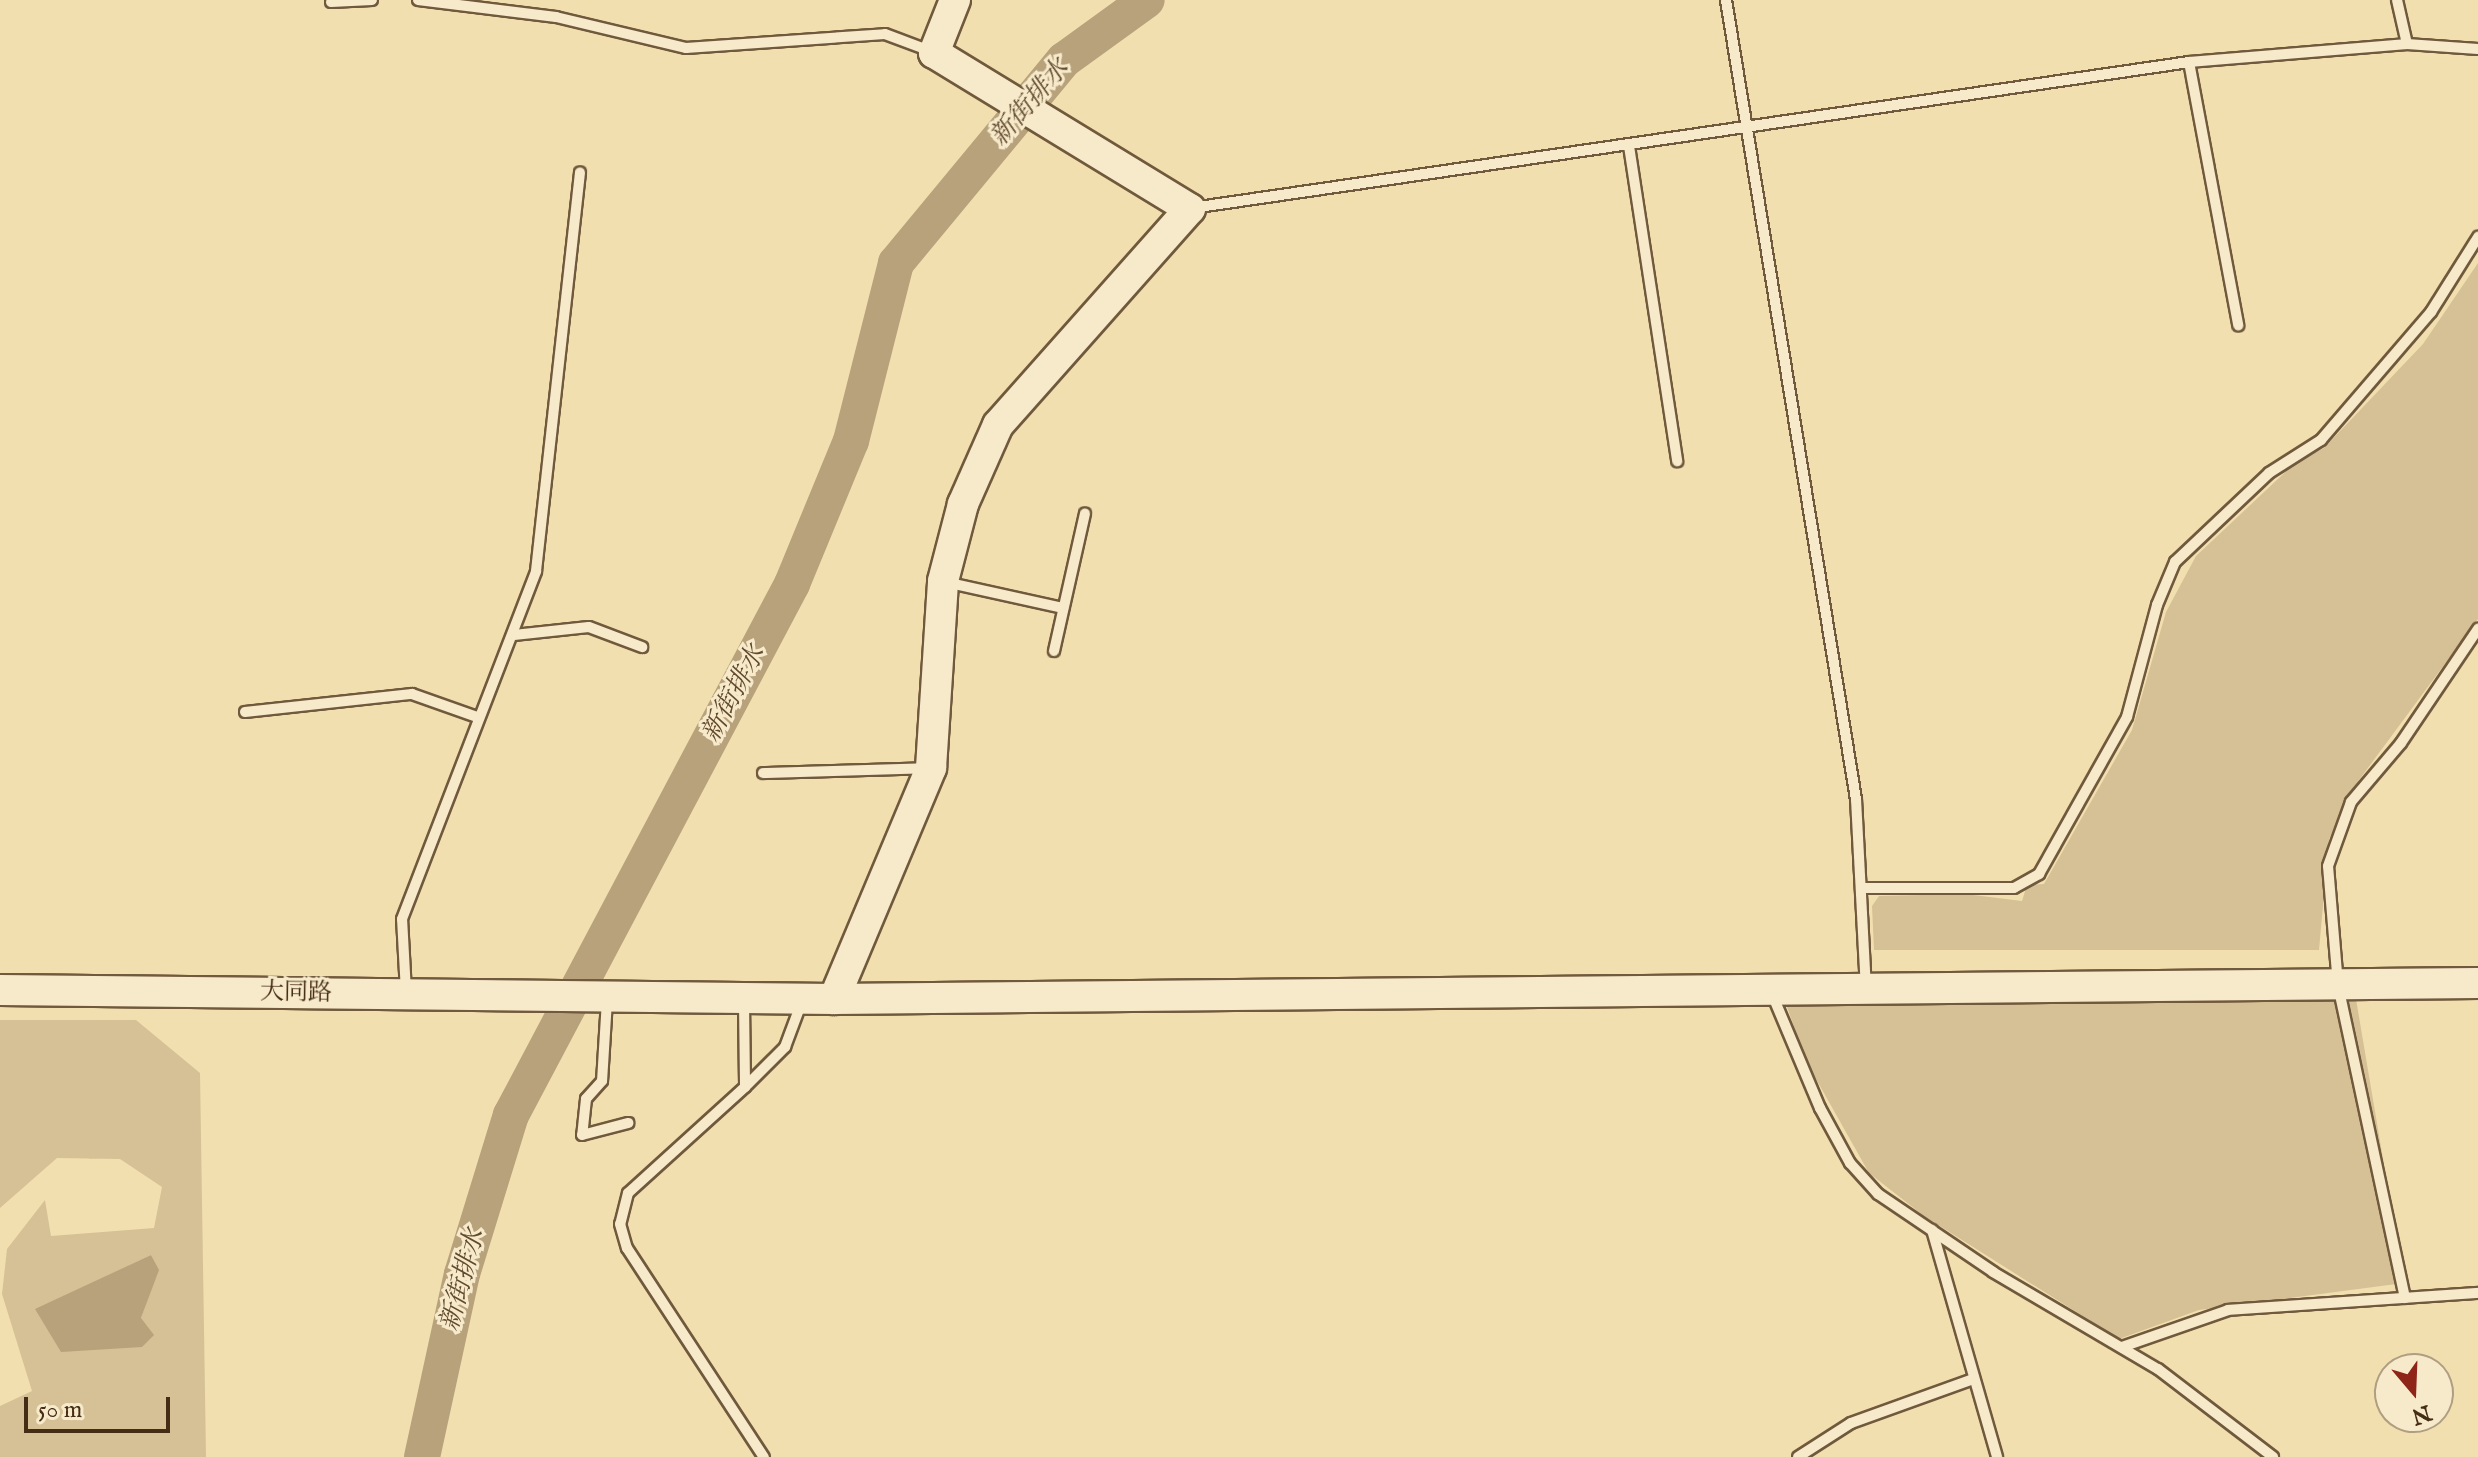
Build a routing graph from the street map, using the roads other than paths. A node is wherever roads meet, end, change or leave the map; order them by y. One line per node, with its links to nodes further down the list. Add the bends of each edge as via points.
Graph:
1 (372, 0): 6 (lane)
2 (418, 0): 9 (lane, via 527,12 686,48 885,34)
3 (955, 0): 9 (street)
4 (1726, 0): 11 (lane)
5 (2397, 0): 7 (lane)
6 (331, 2)
7 (2407, 44): 8 (lane); 10 (lane)
8 (2478, 49)
9 (934, 53): 14 (street)
10 (2189, 62): 11 (lane); 16 (lane)
11 (1751, 126): 12 (lane); 29 (lane, via 1856,799)
12 (1629, 146): 14 (lane); 17 (lane)
13 (580, 172): 22 (lane, via 536,571)
14 (1190, 209): 19 (street, via 998,425 963,504)
15 (2478, 237): 29 (lane, via 2431,312 2321,440 2269,473 2175,562 2157,605 2127,717 2039,874 2014,888)
16 (2238, 325)
17 (1677, 461)
18 (1085, 513): 20 (lane)
19 (943, 581): 20 (lane); 27 (street)
20 (1063, 608): 24 (lane)
21 (2478, 629): 31 (lane, via 2401,743 2351,802 2328,866)
22 (514, 635): 23 (lane, via 589,627); 26 (lane)
23 (642, 647)
24 (1054, 651)
25 (245, 712): 26 (lane, via 412,694)
26 (477, 717): 35 (lane, via 402,919)
27 (931, 768): 28 (lane); 39 (street)
28 (763, 773)
29 (1862, 888): 33 (lane)
30 (2478, 983): 31 (street, 大同路)
31 (2338, 985): 33 (street, 大同路); 44 (lane)
32 (0, 990): 35 (street, 大同路)
33 (1867, 991): 34 (street, 大同路)
34 (1771, 992): 39 (street, 大同路); 42 (lane, via 1820,1108 1850,1163 1878,1194)
35 (406, 994): 36 (street, 大同路)
36 (599, 998): 37 (street, 大同路); 41 (lane, via 602,1081 586,1099 582,1135)
37 (744, 998): 38 (street, 大同路); 40 (lane)
38 (803, 998): 39 (street, 大同路); 40 (lane, via 785,1047)
39 (834, 999)
40 (745, 1087): 47 (lane, via 628,1193 620,1224 627,1248)
41 (628, 1123)
42 (1932, 1230): 45 (lane); 46 (lane)
43 (2478, 1293): 44 (lane)
44 (2405, 1298): 45 (lane, via 2228,1310)
45 (2122, 1347): 50 (lane)
46 (1973, 1379): 48 (lane, via 1851,1423); 49 (lane)
47 (764, 1457)
48 (1798, 1457)
49 (1997, 1457)
50 (2273, 1457)

